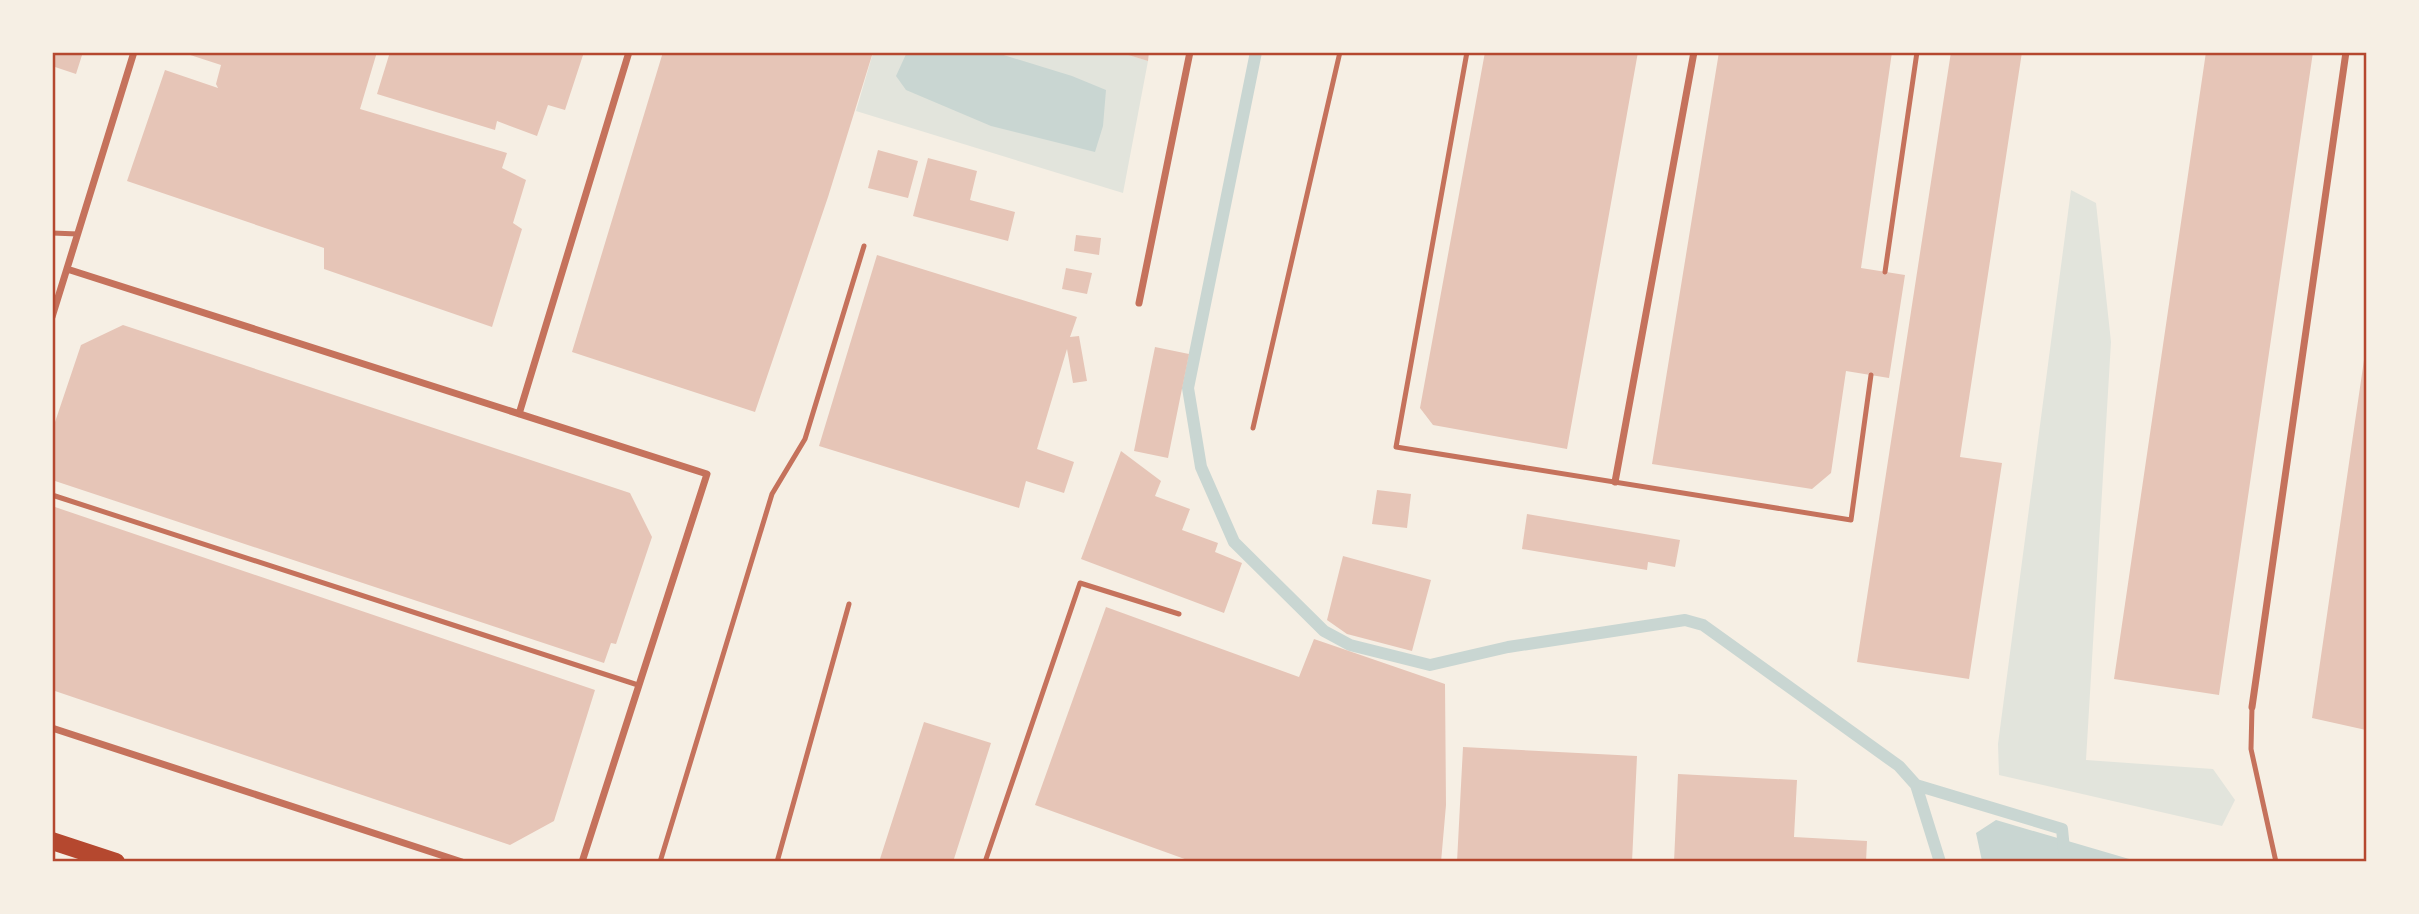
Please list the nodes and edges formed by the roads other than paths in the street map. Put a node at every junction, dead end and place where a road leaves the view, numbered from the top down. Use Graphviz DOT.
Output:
graph roads {
  1 [pos="134,52"];
  2 [pos="629,52"];
  3 [pos="1189,52"];
  4 [pos="1340,52"];
  5 [pos="1467,52"];
  6 [pos="1693,52"];
  7 [pos="1917,52"];
  8 [pos="2346,52"];
  9 [pos="52,233"];
  10 [pos="78,234"];
  11 [pos="864,246"];
  12 [pos="67,269"];
  13 [pos="1885,272"];
  14 [pos="1139,303"];
  15 [pos="52,317"];
  16 [pos="1871,375"];
  17 [pos="519,414"];
  18 [pos="1253,428"];
  19 [pos="1615,482"];
  20 [pos="52,495"];
  21 [pos="849,604"];
  22 [pos="1179,614"];
  23 [pos="638,685"];
  24 [pos="2252,707"];
  25 [pos="52,728"];
  26 [pos="52,841"];
  27 [pos="116,862"];
  28 [pos="462,862"];
  29 [pos="582,862"];
  30 [pos="660,862"];
  31 [pos="777,862"];
  32 [pos="985,862"];
  33 [pos="2276,862"];
  1 -- 10 [label="street"];
  2 -- 17 [label="street"];
  3 -- 14 [label="street"];
  4 -- 18 [label="lane"];
  5 -- 19 [label="lane"];
  6 -- 19 [label="street"];
  7 -- 13 [label="lane"];
  8 -- 24 [label="street"];
  9 -- 10 [label="lane"];
  10 -- 12 [label="street"];
  11 -- 30 [label="lane"];
  12 -- 15 [label="street"];
  12 -- 17 [label="street"];
  16 -- 19 [label="lane"];
  17 -- 23 [label="street"];
  20 -- 23 [label="lane"];
  21 -- 31 [label="lane"];
  22 -- 32 [label="lane"];
  23 -- 29 [label="street"];
  24 -- 33 [label="lane"];
  25 -- 28 [label="street"];
  26 -- 27 [label="main road"];
}
